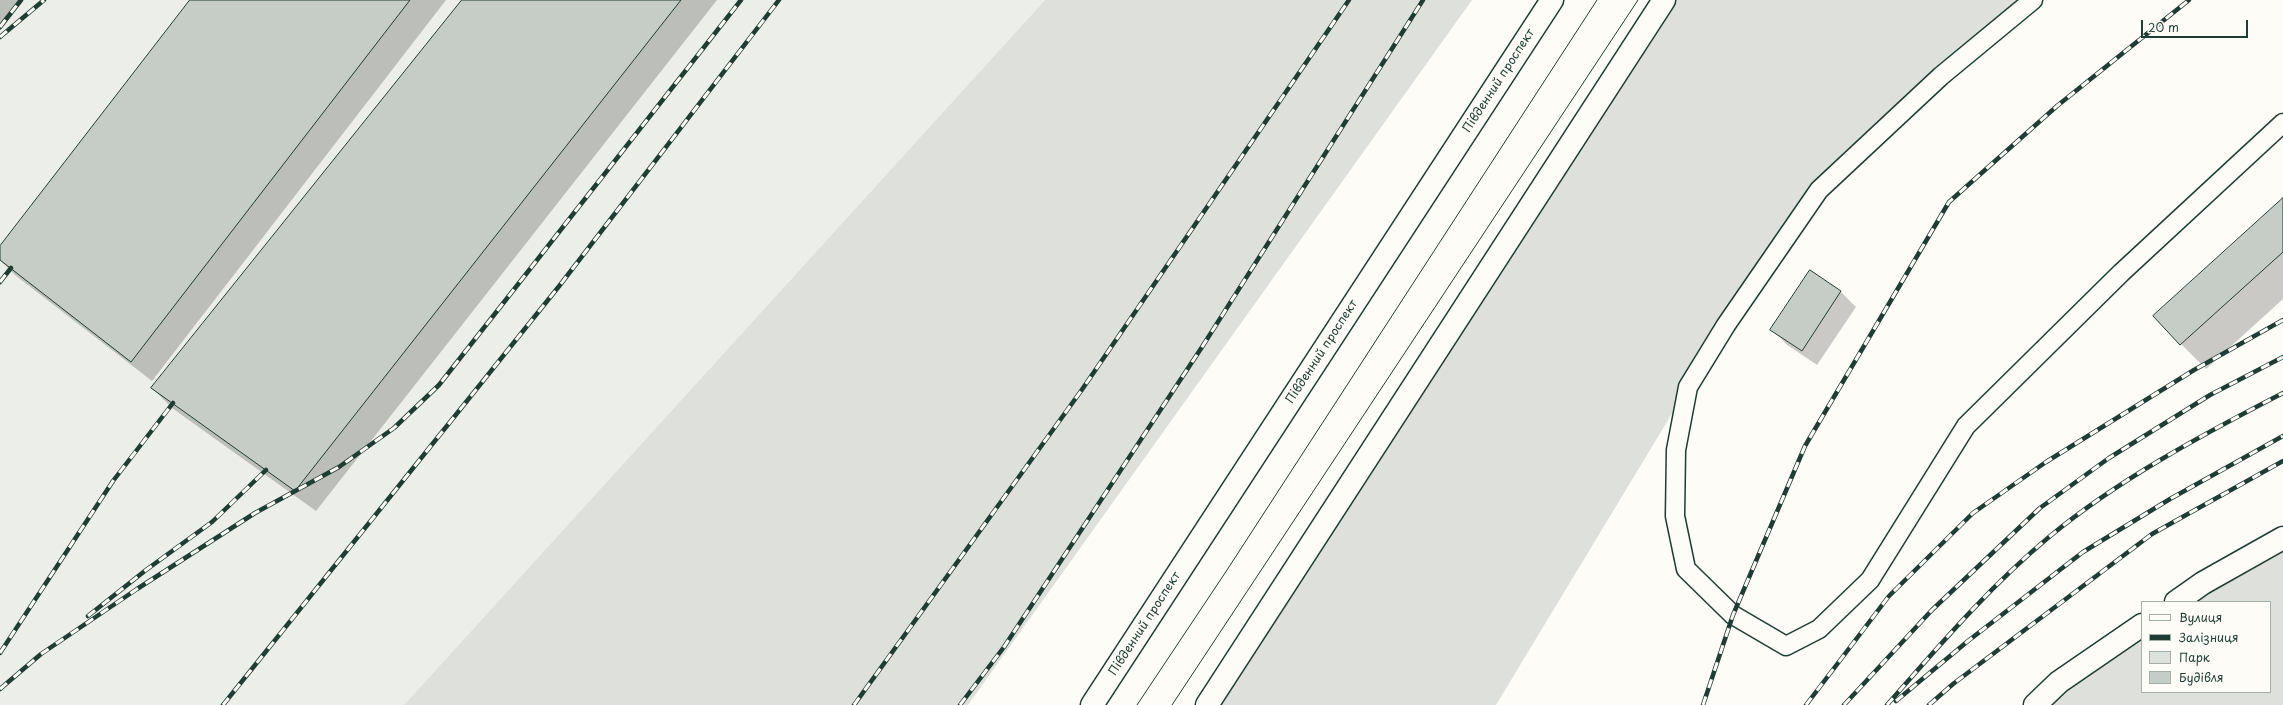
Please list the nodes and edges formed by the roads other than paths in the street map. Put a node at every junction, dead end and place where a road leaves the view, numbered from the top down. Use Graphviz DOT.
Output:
graph roads {
  1 [pos="1552,0"];
  2 [pos="1664,0"];
  3 [pos="2033,0"];
  4 [pos="2283,123"];
  5 [pos="2283,538"];
  6 [pos="2177,601"];
  7 [pos="2141,626"];
  8 [pos="1092,705"];
  9 [pos="1207,705"];
  10 [pos="2035,705"];
  1 -- 8 [label="main road, Південний проспект"];
  2 -- 9 [label="main road"];
  3 -- 4 [label="lane"];
  5 -- 6 [label="main road"];
  7 -- 10 [label="main road"];
}
